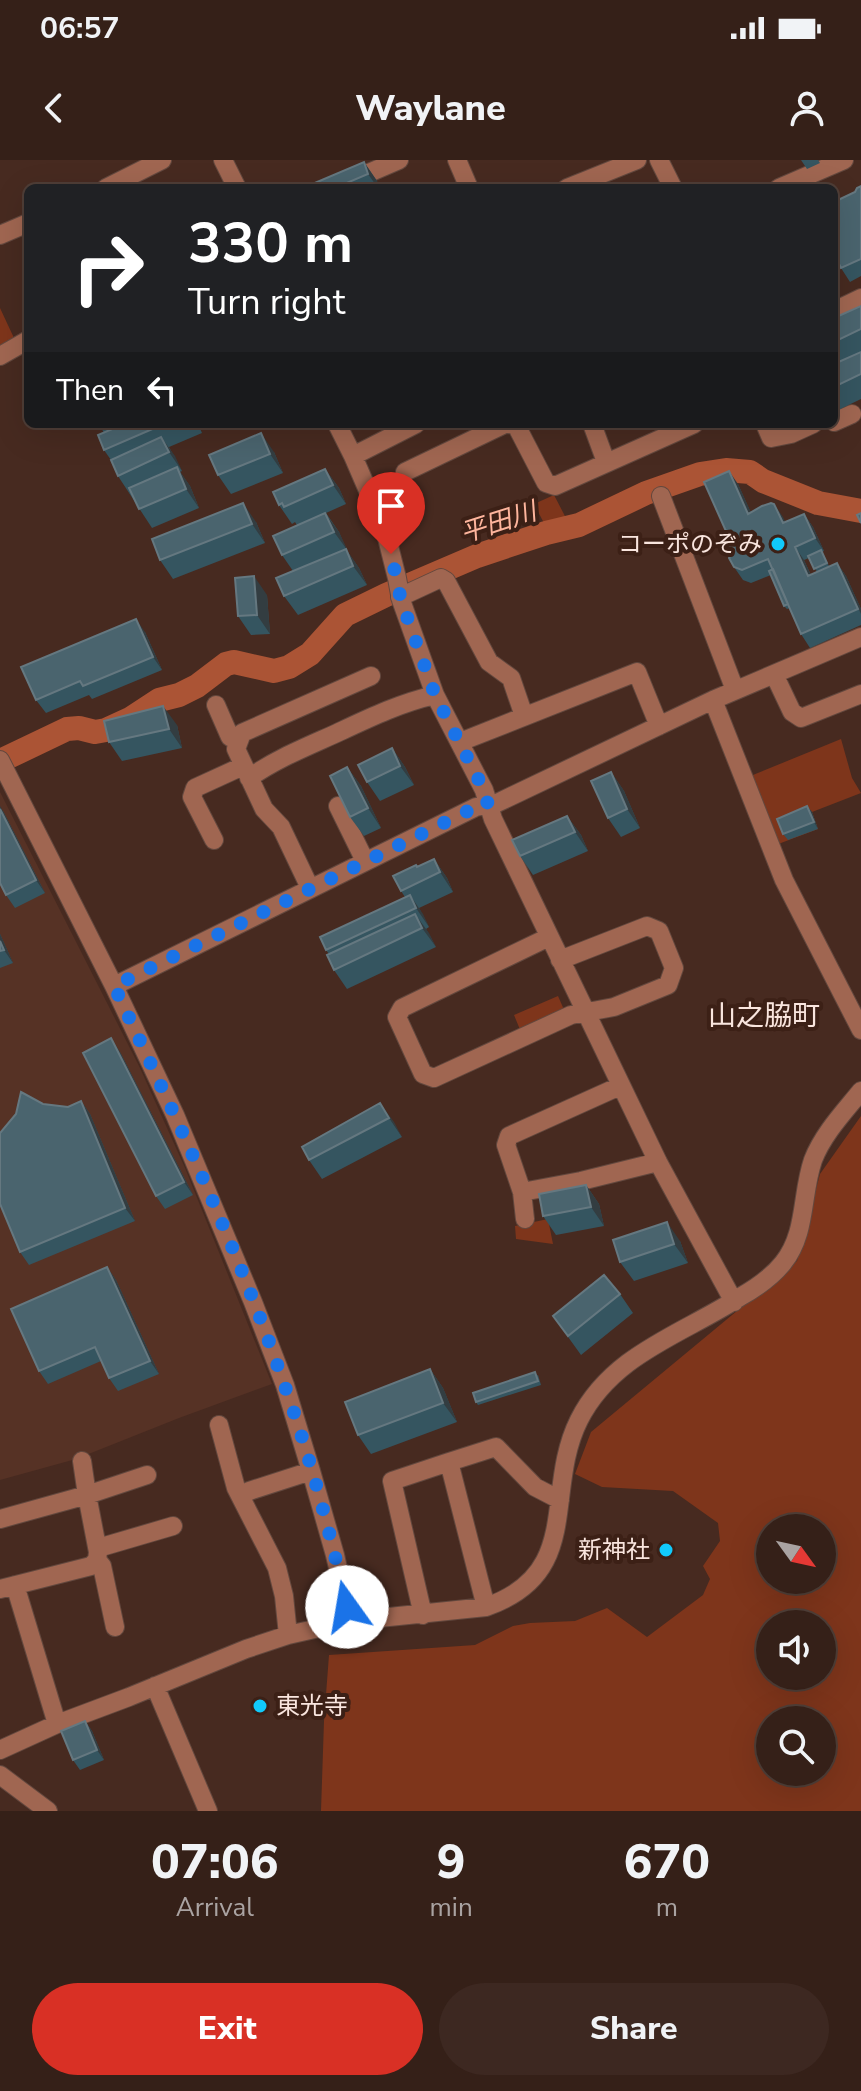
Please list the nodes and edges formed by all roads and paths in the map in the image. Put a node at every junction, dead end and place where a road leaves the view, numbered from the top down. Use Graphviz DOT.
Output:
graph roads {
  1 [pos="162,160"];
  2 [pos="223,160"];
  3 [pos="399,160"];
  4 [pos="457,160"];
  5 [pos="637,160"];
  6 [pos="659,160"];
  7 [pos="844,160"];
  8 [pos="114,184"];
  9 [pos="235,184"];
  10 [pos="343,184"];
  11 [pos="467,184"];
  12 [pos="577,184"];
  13 [pos="671,184"];
  14 [pos="788,184"];
  15 [pos="24,224"];
  16 [pos="3,228"];
  17 [pos="861,298"];
  18 [pos="838,309"];
  19 [pos="24,342"];
  20 [pos="0,356"];
  21 [pos="852,414"];
  22 [pos="838,420"];
  23 [pos="339,428"];
  24 [pos="408,428"];
  25 [pos="500,428"];
  26 [pos="518,428"];
  27 [pos="593,428"];
  28 [pos="685,428"];
  29 [pos="767,428"];
  30 [pos="805,428"];
  31 [pos="353,456"];
  32 [pos="606,462"];
  33 [pos="405,472"];
  34 [pos="661,496"];
  35 [pos="400,592"];
  36 [pos="861,637"];
  37 [pos="774,674"];
  38 [pos="371,676"];
  39 [pos="735,690"];
  40 [pos="861,694"];
  41 [pos="435,695"];
  42 [pos="713,700"];
  43 [pos="216,705"];
  44 [pos="524,716"];
  45 [pos="659,726"];
  46 [pos="239,741"];
  47 [pos="460,742"];
  48 [pos="1,762"];
  49 [pos="246,772"];
  50 [pos="488,805"];
  51 [pos="338,806"];
  52 [pos="214,840"];
  53 [pos="365,861"];
  54 [pos="310,888"];
  55 [pos="549,937"];
  56 [pos="560,960"];
  57 [pos="114,986"];
  58 [pos="585,1012"];
  59 [pos="861,1030"];
  60 [pos="620,1086"];
  61 [pos="861,1091"];
  62 [pos="658,1162"];
  63 [pos="522,1192"];
  64 [pos="525,1219"];
  65 [pos="734,1302"];
  66 [pos="219,1425"];
  67 [pos="82,1461"];
  68 [pos="449,1462"];
  69 [pos="311,1471"];
  70 [pos="147,1475"];
  71 [pos="87,1495"];
  72 [pos="242,1497"];
  73 [pos="560,1500"];
  74 [pos="0,1519"];
  75 [pos="173,1526"];
  76 [pos="97,1554"];
  77 [pos="8,1587"];
  78 [pos="486,1607"];
  79 [pos="423,1615"];
  80 [pos="350,1621"];
  81 [pos="115,1627"];
  82 [pos="288,1635"];
  83 [pos="155,1686"];
  84 [pos="57,1724"];
  85 [pos="0,1750"];
  86 [pos="0,1775"];
  87 [pos="48,1811"];
  88 [pos="208,1811"];
  1 -- 8 [label="street"];
  2 -- 9 [label="street"];
  3 -- 10 [label="street"];
  4 -- 11 [label="street"];
  5 -- 12 [label="street"];
  6 -- 13 [label="street"];
  7 -- 14 [label="street"];
  15 -- 16 [label="street"];
  17 -- 18 [label="street"];
  19 -- 20 [label="street"];
  21 -- 22 [label="street"];
  23 -- 31 [label="street"];
  24 -- 31 [label="street"];
  25 -- 33 [label="street"];
  26 -- 32 [label="street"];
  27 -- 32 [label="street"];
  28 -- 32 [label="street"];
  29 -- 30 [label="street"];
  31 -- 35 [label="street"];
  34 -- 39 [label="street"];
  35 -- 41 [label="street"];
  35 -- 44 [label="street"];
  36 -- 37 [label="street"];
  37 -- 39 [label="street"];
  37 -- 40 [label="street"];
  38 -- 46 [label="street"];
  39 -- 42 [label="street"];
  41 -- 47 [label="street"];
  41 -- 49 [label="street"];
  42 -- 45 [label="street"];
  42 -- 59 [label="street"];
  43 -- 46 [label="street"];
  44 -- 45 [label="street"];
  44 -- 47 [label="street"];
  45 -- 50 [label="street"];
  46 -- 49 [label="street"];
  47 -- 50 [label="street"];
  48 -- 57 [label="street"];
  49 -- 52 [label="street"];
  49 -- 54 [label="street"];
  50 -- 53 [label="street"];
  50 -- 55 [label="street"];
  51 -- 53 [label="street"];
  53 -- 54 [label="street"];
  54 -- 57 [label="street"];
  55 -- 56 [label="street"];
  55 -- 58 [label="street"];
  56 -- 58 [label="street"];
  56 -- 58 [label="street"];
  57 -- 69 [label="street"];
  58 -- 60 [label="street"];
  60 -- 62 [label="street"];
  60 -- 63 [label="street"];
  61 -- 65 [label="street"];
  62 -- 63 [label="street"];
  62 -- 65 [label="street"];
  63 -- 64 [label="street"];
  65 -- 73 [label="street"];
  66 -- 72 [label="street"];
  67 -- 71 [label="street"];
  68 -- 73 [label="street"];
  68 -- 78 [label="street"];
  68 -- 79 [label="street"];
  69 -- 72 [label="street"];
  69 -- 80 [label="street"];
  70 -- 71 [label="street"];
  71 -- 74 [label="street"];
  71 -- 76 [label="street"];
  72 -- 82 [label="street"];
  73 -- 78 [label="street"];
  75 -- 76 [label="street"];
  76 -- 77 [label="street"];
  76 -- 81 [label="street"];
  77 -- 84 [label="street"];
  78 -- 79 [label="street"];
  79 -- 80 [label="street"];
  80 -- 82 [label="street"];
  82 -- 83 [label="street"];
  83 -- 84 [label="street"];
  83 -- 88 [label="street"];
  84 -- 85 [label="street"];
  86 -- 87 [label="street"];
}
